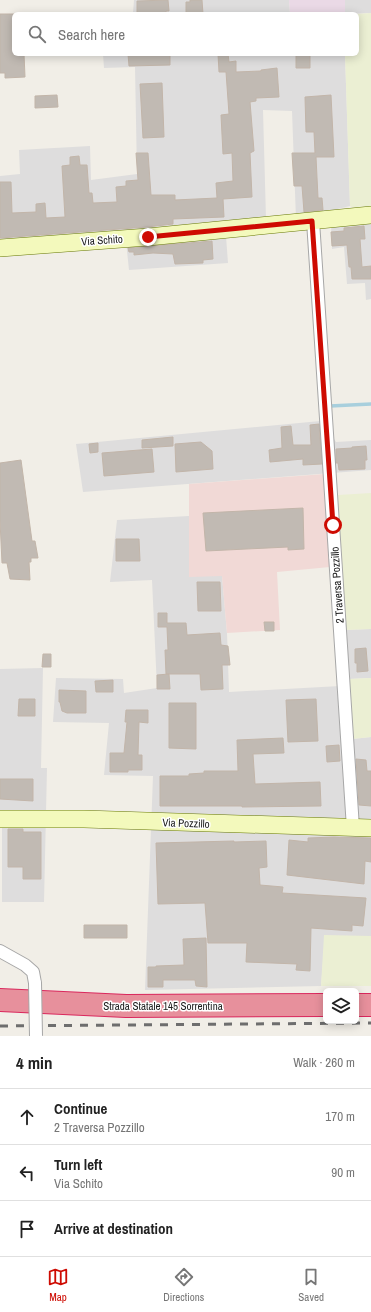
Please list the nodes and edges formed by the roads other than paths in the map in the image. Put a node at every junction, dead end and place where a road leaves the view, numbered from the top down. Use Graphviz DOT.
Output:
graph roads {
  1 [pos="371,215"];
  2 [pos="312,221"];
  3 [pos="0,248"];
  4 [pos="0,818"];
  5 [pos="353,828"];
  6 [pos="371,828"];
  7 [pos="0,951"];
  8 [pos="0,1000"];
  9 [pos="77,1004"];
  10 [pos="323,1005"];
  11 [pos="359,1005"];
  12 [pos="371,1005"];
  13 [pos="0,1011"];
  14 [pos="36,1036"];
  1 -- 2 [label="street, Via Schito"];
  2 -- 3 [label="street, Via Schito"];
  2 -- 5 [label="street, 2 Traversa Pozzillo"];
  4 -- 5 [label="street, Via Pozzillo"];
  5 -- 6 [label="street, Via Pozzillo"];
  7 -- 14 [label="street, bridge"];
  8 -- 9 [label="highway, Strada Statale 145 Sorrentina"];
  9 -- 10 [label="highway, Strada Statale 145 Sorrentina"];
  9 -- 13 [label="highway"];
  11 -- 12 [label="highway"];
}
